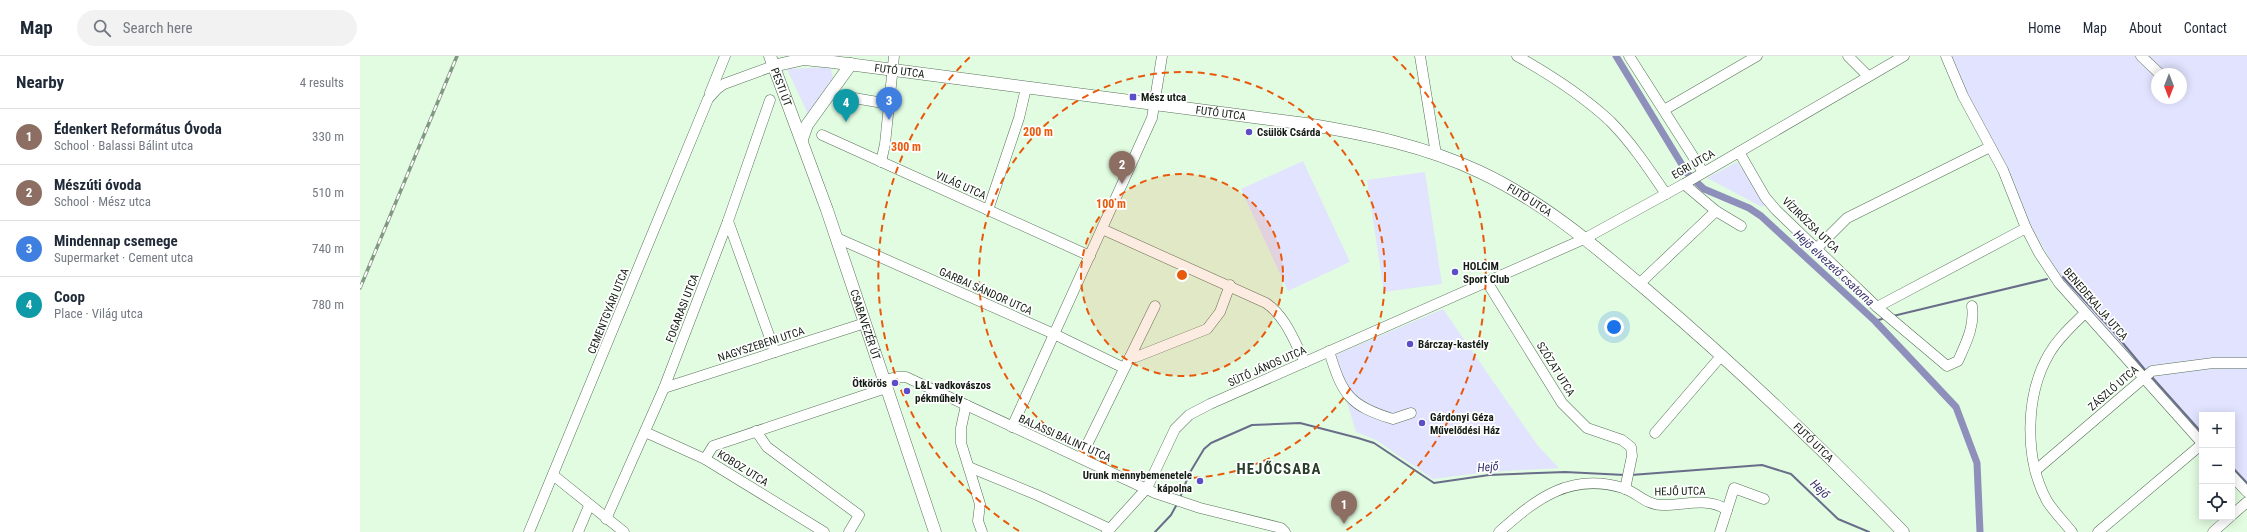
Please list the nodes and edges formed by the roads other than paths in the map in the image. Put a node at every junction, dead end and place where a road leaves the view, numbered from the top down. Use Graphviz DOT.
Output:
graph roads {
  1 [pos="725,56"];
  2 [pos="818,56"];
  3 [pos="894,56"];
  4 [pos="1162,56"];
  5 [pos="1420,56"];
  6 [pos="1517,56"];
  7 [pos="1629,56"];
  8 [pos="1756,56"];
  9 [pos="1848,56"];
  10 [pos="1904,56"];
  11 [pos="1946,56"];
  12 [pos="2148,58"];
  13 [pos="772,61"];
  14 [pos="830,62"];
  15 [pos="851,64"];
  16 [pos="2156,68"];
  17 [pos="893,70"];
  18 [pos="1868,76"];
  19 [pos="1026,88"];
  20 [pos="854,98"];
  21 [pos="708,99"];
  22 [pos="770,100"];
  23 [pos="889,104"];
  24 [pos="1155,105"];
  25 [pos="1664,110"];
  26 [pos="794,119"];
  27 [pos="822,135"];
  28 [pos="802,139"];
  29 [pos="1990,147"];
  30 [pos="1738,152"];
  31 [pos="1436,154"];
  32 [pos="881,162"];
  33 [pos="1701,173"];
  34 [pos="1684,184"];
  35 [pos="1666,194"];
  36 [pos="988,210"];
  37 [pos="1716,211"];
  38 [pos="728,221"];
  39 [pos="1741,226"];
  40 [pos="2026,228"];
  41 [pos="1102,229"];
  42 [pos="837,238"];
  43 [pos="1584,239"];
  44 [pos="1817,248"];
  45 [pos="1090,256"];
  46 [pos="1487,282"];
  47 [pos="1639,284"];
  48 [pos="1230,286"];
  49 [pos="1155,306"];
  50 [pos="1972,306"];
  51 [pos="1877,308"];
  52 [pos="2085,312"];
  53 [pos="865,323"];
  54 [pos="1054,334"];
  55 [pos="1329,351"];
  56 [pos="775,352"];
  57 [pos="1722,355"];
  58 [pos="1130,357"];
  59 [pos="1305,362"];
  60 [pos="2247,363"];
  61 [pos="1124,368"];
  62 [pos="2145,378"];
  63 [pos="885,384"];
  64 [pos="664,388"];
  65 [pos="966,405"];
  66 [pos="1411,413"];
  67 [pos="1012,427"];
  68 [pos="756,431"];
  69 [pos="645,432"];
  70 [pos="1655,433"];
  71 [pos="2199,440"];
  72 [pos="2199,446"];
  73 [pos="1081,458"];
  74 [pos="705,459"];
  75 [pos="969,467"];
  76 [pos="2036,470"];
  77 [pos="553,475"];
  78 [pos="2235,479"];
  79 [pos="1627,481"];
  80 [pos="1147,488"];
  81 [pos="2247,492"];
  82 [pos="1764,499"];
  83 [pos="2247,502"];
  84 [pos="589,506"];
  85 [pos="1727,510"];
  86 [pos="2235,512"];
  87 [pos="606,520"];
  88 [pos="2226,520"];
  89 [pos="1109,530"];
  90 [pos="982,531"];
  91 [pos="529,532"];
  92 [pos="578,532"];
  93 [pos="624,532"];
  94 [pos="824,532"];
  95 [pos="849,532"];
  96 [pos="935,532"];
  97 [pos="1285,532"];
  98 [pos="1498,532"];
  99 [pos="1720,532"];
  100 [pos="1903,532"];
  101 [pos="2072,532"];
  102 [pos="2098,532"];
  103 [pos="2213,532"];
  1 -- 21 [label="street, CEMENTGYÁRI UTCA"];
  2 -- 14 [label="main road"];
  3 -- 17 [label="street"];
  4 -- 24 [label="street"];
  5 -- 31 [label="street"];
  6 -- 35 [label="street"];
  7 -- 25 [label="street"];
  8 -- 25 [label="street"];
  9 -- 18 [label="street"];
  10 -- 18 [label="street, EGRI UTCA"];
  11 -- 29 [label="street, BENEDEKALJA UTCA"];
  12 -- 16 [label="street"];
  13 -- 14 [label="main road, FUTÓ UTCA"];
  13 -- 21 [label="street, CEMENTGYÁRI UTCA"];
  13 -- 26 [label="main road, PESTI ÚT"];
  14 -- 15 [label="main road, FUTÓ UTCA"];
  15 -- 17 [label="main road, FUTÓ UTCA"];
  15 -- 28 [label="main road"];
  17 -- 19 [label="main road, FUTÓ UTCA"];
  17 -- 23 [label="street"];
  18 -- 30 [label="street, EGRI UTCA"];
  19 -- 24 [label="main road, FUTÓ UTCA"];
  19 -- 36 [label="street"];
  20 -- 23 [label="street"];
  21 -- 77 [label="street, CEMENTGYÁRI UTCA"];
  22 -- 38 [label="street, FOGARASI UTCA"];
  23 -- 32 [label="street"];
  24 -- 31 [label="main road, FUTÓ UTCA"];
  24 -- 41 [label="street"];
  25 -- 33 [label="street"];
  26 -- 28 [label="main road, CSABAVEZÉR ÚT"];
  27 -- 32 [label="street, VILÁG UTCA"];
  28 -- 42 [label="main road, CSABAVEZÉR ÚT"];
  29 -- 40 [label="street, BENEDEKALJA UTCA"];
  29 -- 44 [label="street"];
  30 -- 33 [label="street, EGRI UTCA"];
  30 -- 44 [label="street, VÍZIRÓZSA UTCA"];
  31 -- 43 [label="main road, FUTÓ UTCA"];
  32 -- 36 [label="street, VILÁG UTCA"];
  33 -- 34 [label="street, EGRI UTCA"];
  34 -- 35 [label="street, EGRI UTCA"];
  34 -- 37 [label="street"];
  35 -- 43 [label="street, EGRI UTCA"];
  36 -- 45 [label="street, VILÁG UTCA"];
  37 -- 39 [label="street"];
  37 -- 47 [label="street"];
  38 -- 56 [label="street"];
  38 -- 64 [label="street, FOGARASI UTCA"];
  40 -- 51 [label="street"];
  40 -- 52 [label="street, BENEDEKALJA UTCA"];
  41 -- 45 [label="street"];
  41 -- 48 [label="street"];
  42 -- 53 [label="main road, CSABAVEZÉR ÚT"];
  42 -- 54 [label="street, GARBAI SÁNDOR UTCA"];
  43 -- 46 [label="street, EGRI UTCA"];
  43 -- 47 [label="main road, FUTÓ UTCA"];
  44 -- 51 [label="street, VÍZIRÓZSA UTCA"];
  45 -- 54 [label="street"];
  46 -- 55 [label="street, SÜTŐ JÁNOS UTCA"];
  46 -- 79 [label="street, SZÓZAT UTCA"];
  47 -- 57 [label="main road, FUTÓ UTCA"];
  48 -- 58 [label="street"];
  48 -- 59 [label="street"];
  49 -- 58 [label="street"];
  50 -- 51 [label="street, VÍZIRÓZSA UTCA"];
  52 -- 62 [label="street, BENEDEKALJA UTCA"];
  52 -- 76 [label="street"];
  53 -- 56 [label="street, NAGYSZEBENI UTCA"];
  53 -- 63 [label="main road, CSABAVEZÉR ÚT"];
  54 -- 61 [label="street, GARBAI SÁNDOR UTCA"];
  54 -- 67 [label="street"];
  55 -- 59 [label="street, SÜTŐ JÁNOS UTCA"];
  55 -- 66 [label="street"];
  56 -- 64 [label="street, NAGYSZEBENI UTCA"];
  57 -- 70 [label="street"];
  57 -- 100 [label="main road, FUTÓ UTCA"];
  58 -- 61 [label="street"];
  59 -- 80 [label="street, SÜTŐ JÁNOS UTCA"];
  60 -- 62 [label="street, ZÁSZLÓ UTCA"];
  61 -- 73 [label="street"];
  62 -- 71 [label="street, BENEDEKALJA UTCA"];
  62 -- 76 [label="street, ZÁSZLÓ UTCA"];
  63 -- 65 [label="street, BALASSI BÁLINT UTCA"];
  63 -- 68 [label="street, BALASSI BÁLINT UTCA"];
  63 -- 96 [label="main road, CSABAVEZÉR ÚT"];
  64 -- 69 [label="street, FOGARASI UTCA"];
  65 -- 67 [label="street, BALASSI BÁLINT UTCA"];
  65 -- 75 [label="street"];
  67 -- 73 [label="street, BALASSI BÁLINT UTCA"];
  68 -- 74 [label="street, BALASSI BÁLINT UTCA"];
  68 -- 95 [label="street"];
  69 -- 74 [label="street, KOBOZ UTCA"];
  69 -- 87 [label="street, FOGARASI UTCA"];
  72 -- 102 [label="street"];
  73 -- 80 [label="street, BALASSI BÁLINT UTCA"];
  74 -- 94 [label="street, KOBOZ UTCA"];
  75 -- 89 [label="street"];
  75 -- 90 [label="street"];
  76 -- 101 [label="street"];
  77 -- 84 [label="street"];
  77 -- 91 [label="street, CEMENTGYÁRI UTCA"];
  78 -- 81 [label="street"];
  79 -- 85 [label="street, HEJŐ UTCA"];
  79 -- 98 [label="street, HEJŐ UTCA"];
  80 -- 89 [label="street, SÜTŐ JÁNOS UTCA"];
  80 -- 97 [label="street, BALASSI BÁLINT UTCA"];
  82 -- 85 [label="street"];
  83 -- 86 [label="street"];
  84 -- 87 [label="street"];
  84 -- 92 [label="street"];
  85 -- 99 [label="street"];
  87 -- 93 [label="street"];
  88 -- 103 [label="street"];
}
